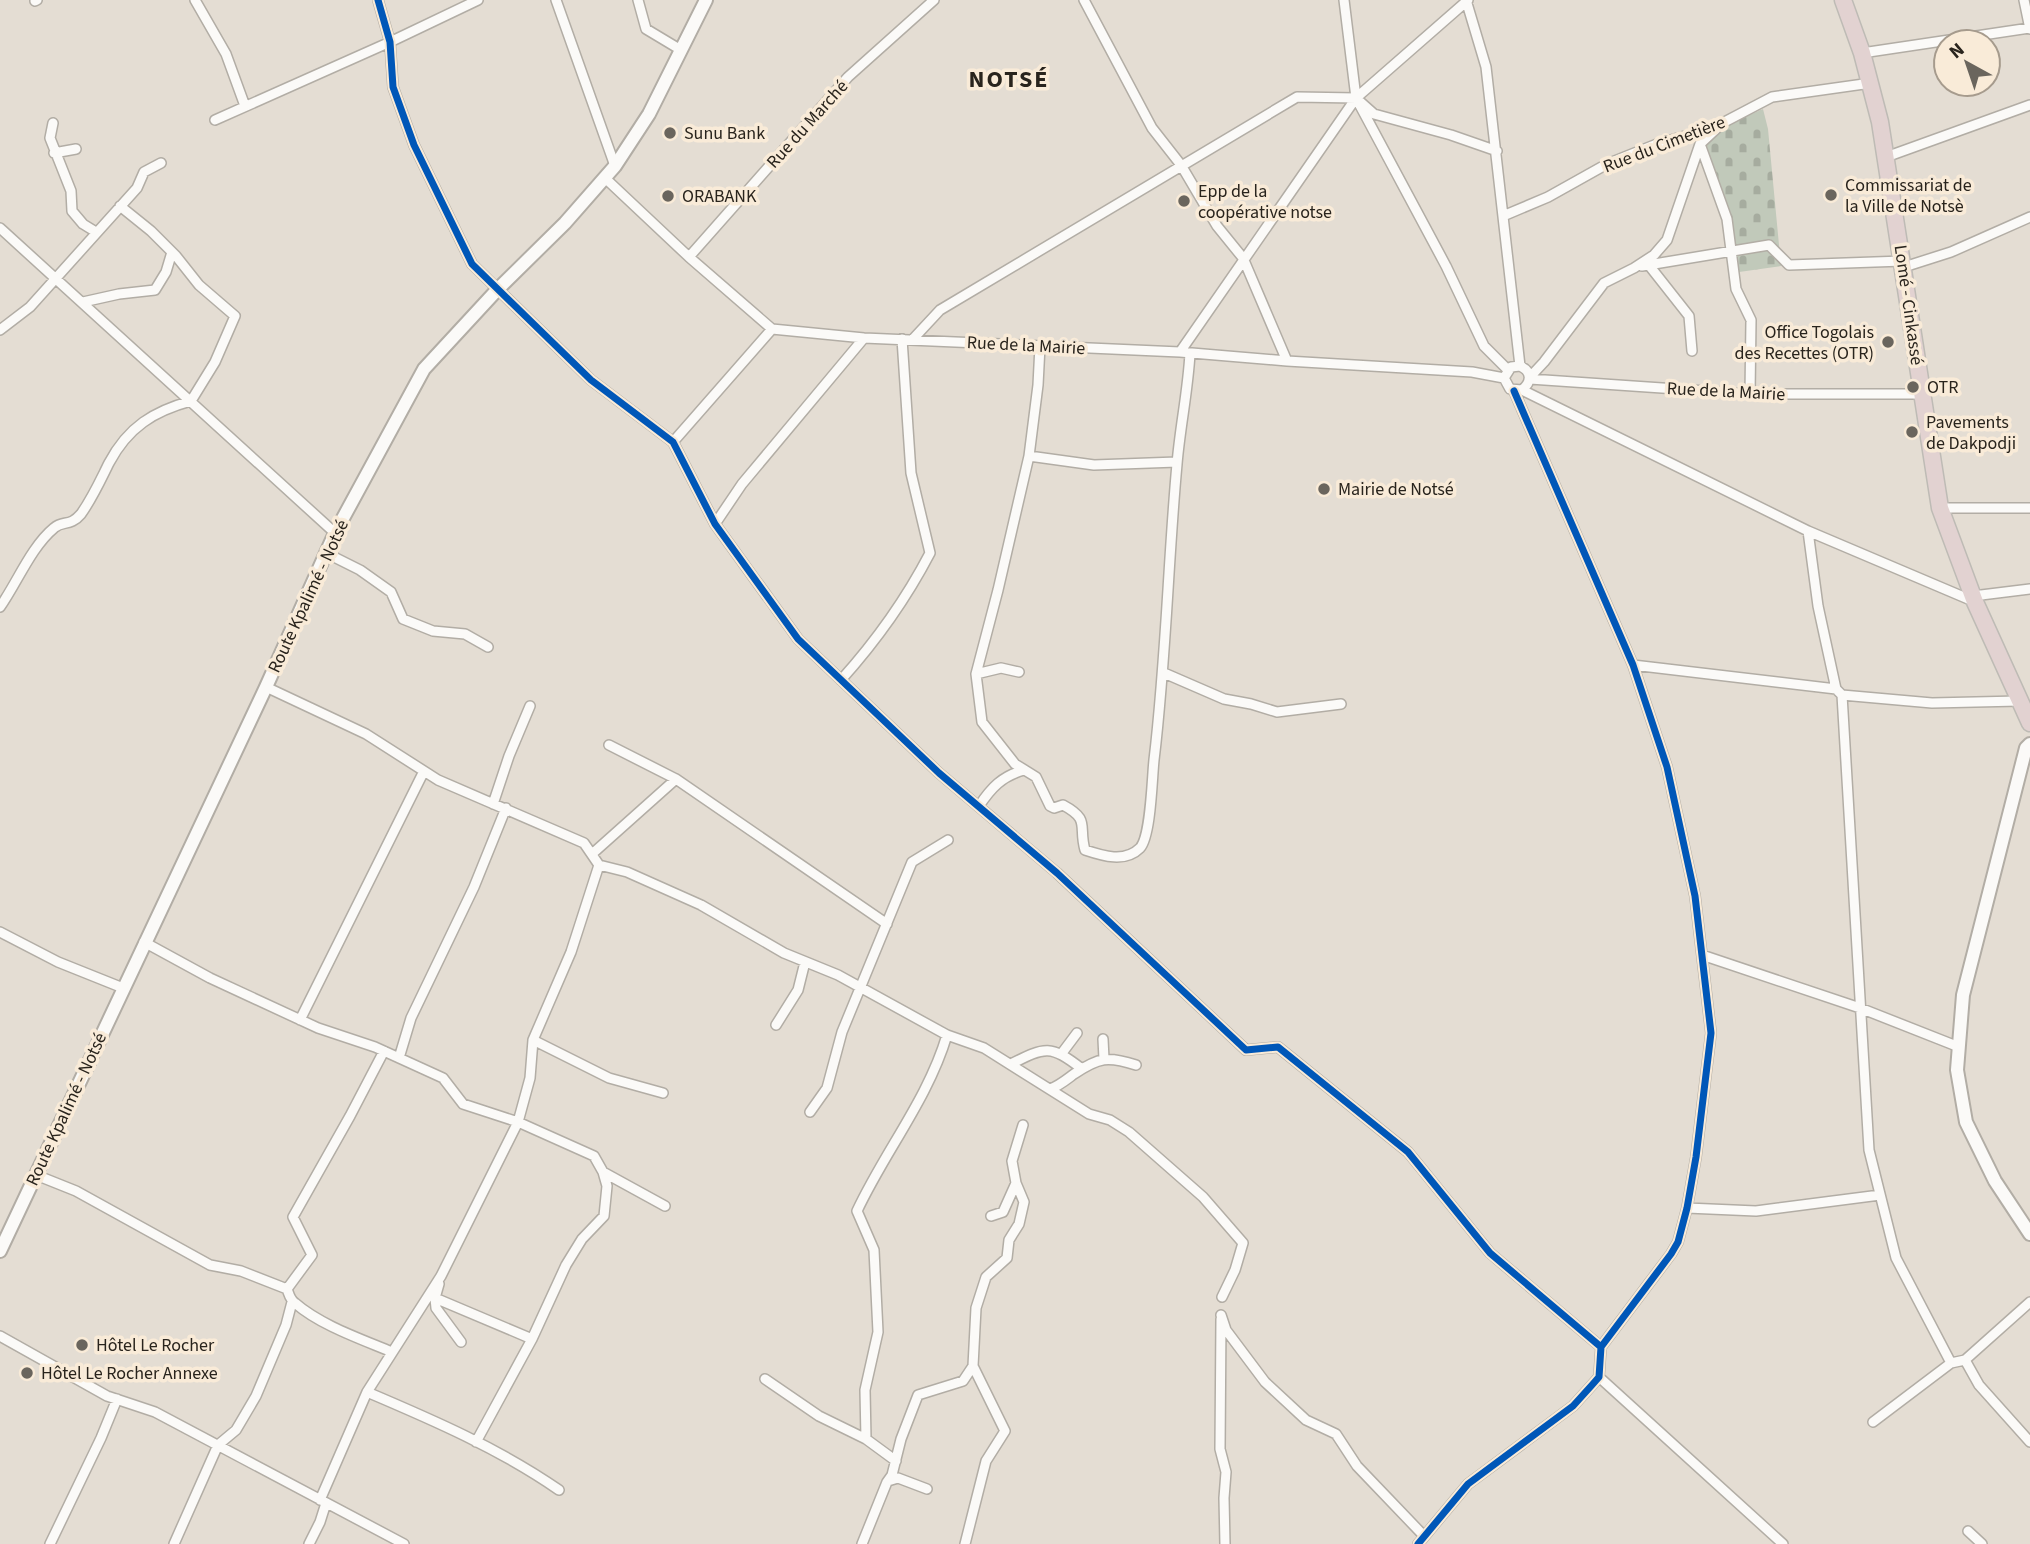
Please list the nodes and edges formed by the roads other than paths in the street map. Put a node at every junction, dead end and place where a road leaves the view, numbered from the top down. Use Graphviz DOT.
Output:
graph roads {
  1 [pos="195,0"];
  2 [pos="378,0"];
  3 [pos="478,0"];
  4 [pos="556,0"];
  5 [pos="638,0"];
  6 [pos="706,0"];
  7 [pos="934,0"];
  8 [pos="1084,0"];
  9 [pos="1344,0"];
  10 [pos="1466,0"];
  11 [pos="1843,0"];
  12 [pos="2024,0"];
  13 [pos="2030,29"];
  14 [pos="390,42"];
  15 [pos="681,50"];
  16 [pos="1862,52"];
  17 [pos="1871,83"];
  18 [pos="1356,98"];
  19 [pos="245,106"];
  20 [pos="2030,106"];
  21 [pos="215,120"];
  22 [pos="52,123"];
  23 [pos="1723,123"];
  24 [pos="1700,144"];
  25 [pos="76,149"];
  26 [pos="1497,151"];
  27 [pos="54,153"];
  28 [pos="1886,157"];
  29 [pos="161,163"];
  30 [pos="615,166"];
  31 [pos="1181,166"];
  32 [pos="605,178"];
  33 [pos="120,206"];
  34 [pos="1503,216"];
  35 [pos="2030,216"];
  36 [pos="0,228"];
  37 [pos="96,232"];
  38 [pos="1731,251"];
  39 [pos="172,252"];
  40 [pos="688,257"];
  41 [pos="1243,258"];
  42 [pos="1648,264"];
  43 [pos="1904,264"];
  44 [pos="1634,268"];
  45 [pos="56,277"];
  46 [pos="497,290"];
  47 [pos="83,302"];
  48 [pos="772,329"];
  49 [pos="0,330"];
  50 [pos="863,338"];
  51 [pos="908,339"];
  52 [pos="1041,346"];
  53 [pos="1692,351"];
  54 [pos="1180,352"];
  55 [pos="1190,353"];
  56 [pos="1287,361"];
  57 [pos="1520,366"];
  58 [pos="1506,374"];
  59 [pos="1530,378"];
  60 [pos="1518,390"];
  61 [pos="1750,394"];
  62 [pos="1922,394"];
  63 [pos="191,401"];
  64 [pos="673,442"];
  65 [pos="1029,456"];
  66 [pos="1177,462"];
  67 [pos="1940,508"];
  68 [pos="2030,508"];
  69 [pos="715,524"];
  70 [pos="1808,531"];
  71 [pos="335,533"];
  72 [pos="326,553"];
  73 [pos="2030,589"];
  74 [pos="1974,599"];
  75 [pos="0,607"];
  76 [pos="488,647"];
  77 [pos="1633,665"];
  78 [pos="1019,672"];
  79 [pos="1164,673"];
  80 [pos="976,674"];
  81 [pos="841,680"];
  82 [pos="266,687"];
  83 [pos="1839,692"];
  84 [pos="2018,701"];
  85 [pos="1340,704"];
  86 [pos="530,706"];
  87 [pos="2030,723"];
  88 [pos="2030,744"];
  89 [pos="609,745"];
  90 [pos="1024,770"];
  91 [pos="424,771"];
  92 [pos="676,779"];
  93 [pos="493,804"];
  94 [pos="979,806"];
  95 [pos="506,808"];
  96 [pos="948,840"];
  97 [pos="592,854"];
  98 [pos="599,864"];
  99 [pos="887,924"];
  100 [pos="0,932"];
  101 [pos="144,942"];
  102 [pos="1702,956"];
  103 [pos="805,962"];
  104 [pos="861,987"];
  105 [pos="123,988"];
  106 [pos="1860,1008"];
  107 [pos="300,1020"];
  108 [pos="776,1025"];
  109 [pos="1077,1033"];
  110 [pos="947,1035"];
  111 [pos="1103,1039"];
  112 [pos="533,1040"];
  113 [pos="1959,1047"];
  114 [pos="384,1051"];
  115 [pos="1062,1053"];
  116 [pos="399,1058"];
  117 [pos="1104,1059"];
  118 [pos="1011,1064"];
  119 [pos="1136,1065"];
  120 [pos="1082,1069"];
  121 [pos="1050,1089"];
  122 [pos="663,1093"];
  123 [pos="810,1112"];
  124 [pos="518,1122"];
  125 [pos="1023,1125"];
  126 [pos="603,1171"];
  127 [pos="36,1175"];
  128 [pos="1016,1183"];
  129 [pos="1880,1195"];
  130 [pos="665,1206"];
  131 [pos="1687,1208"];
  132 [pos="990,1216"];
  133 [pos="2030,1234"];
  134 [pos="0,1251"];
  135 [pos="440,1276"];
  136 [pos="287,1289"];
  137 [pos="1222,1297"];
  138 [pos="435,1298"];
  139 [pos="292,1302"];
  140 [pos="2030,1302"];
  141 [pos="0,1336"];
  142 [pos="532,1339"];
  143 [pos="461,1342"];
  144 [pos="1601,1347"];
  145 [pos="391,1352"];
  146 [pos="1965,1360"];
  147 [pos="1951,1363"];
  148 [pos="973,1366"];
  149 [pos="1599,1377"];
  150 [pos="765,1379"];
  151 [pos="367,1392"];
  152 [pos="117,1399"];
  153 [pos="1872,1422"];
  154 [pos="866,1439"];
  155 [pos="2029,1440"];
  156 [pos="476,1442"];
  157 [pos="218,1445"];
  158 [pos="896,1461"];
  159 [pos="887,1482"];
  160 [pos="927,1489"];
  161 [pos="559,1490"];
  162 [pos="323,1501"];
  163 [pos="1968,1531"];
  164 [pos="1421,1540"];
  165 [pos="50,1544"];
  166 [pos="174,1544"];
  167 [pos="309,1544"];
  168 [pos="404,1544"];
  169 [pos="862,1544"];
  170 [pos="965,1544"];
  171 [pos="1225,1544"];
  172 [pos="1783,1544"];
  173 [pos="1982,1544"];
  1 -- 19 [label="street"];
  2 -- 14 [label="street"];
  3 -- 14 [label="street"];
  4 -- 30 [label="street"];
  5 -- 15 [label="street"];
  6 -- 15 [label="main road, Route Kpalimé - Notsé"];
  7 -- 40 [label="street, Rue du Marché"];
  8 -- 31 [label="street"];
  9 -- 18 [label="street"];
  10 -- 18 [label="street"];
  10 -- 26 [label="street"];
  11 -- 16 [label="highway, Lomé - Cinkassé"];
  12 -- 13 [label="street"];
  13 -- 16 [label="street"];
  14 -- 19 [label="street"];
  14 -- 46 [label="street"];
  15 -- 30 [label="main road, Route Kpalimé - Notsé"];
  16 -- 17 [label="highway, Lomé - Cinkassé"];
  17 -- 23 [label="street, Rue du Cimetière"];
  17 -- 28 [label="highway, Lomé - Cinkassé"];
  18 -- 26 [label="street"];
  18 -- 31 [label="street"];
  18 -- 41 [label="street"];
  18 -- 58 [label="street"];
  19 -- 21 [label="street"];
  20 -- 28 [label="street"];
  22 -- 27 [label="street"];
  23 -- 24 [label="street"];
  23 -- 34 [label="street, Rue du Cimetière"];
  24 -- 38 [label="street"];
  24 -- 44 [label="street"];
  25 -- 27 [label="street"];
  26 -- 34 [label="street"];
  27 -- 37 [label="street"];
  28 -- 43 [label="highway, Lomé - Cinkassé"];
  29 -- 33 [label="street"];
  30 -- 32 [label="main road, Route Kpalimé - Notsé"];
  31 -- 41 [label="street"];
  31 -- 51 [label="street"];
  32 -- 40 [label="street"];
  32 -- 46 [label="main road, Route Kpalimé - Notsé"];
  33 -- 37 [label="street"];
  33 -- 39 [label="street"];
  34 -- 57 [label="street"];
  35 -- 43 [label="street"];
  36 -- 45 [label="street"];
  37 -- 45 [label="street"];
  38 -- 42 [label="street"];
  38 -- 43 [label="street"];
  38 -- 61 [label="street"];
  39 -- 47 [label="street"];
  39 -- 63 [label="street"];
  40 -- 48 [label="street"];
  41 -- 54 [label="street"];
  41 -- 56 [label="street"];
  42 -- 44 [label="street"];
  42 -- 53 [label="street"];
  43 -- 62 [label="highway, Lomé - Cinkassé"];
  44 -- 59 [label="street"];
  45 -- 47 [label="street"];
  45 -- 49 [label="street"];
  46 -- 64 [label="street"];
  46 -- 71 [label="main road, Route Kpalimé - Notsé"];
  47 -- 63 [label="street"];
  48 -- 50 [label="street, Rue de la Mairie"];
  48 -- 64 [label="street"];
  50 -- 51 [label="street, Rue de la Mairie"];
  50 -- 69 [label="street"];
  51 -- 52 [label="street, Rue de la Mairie"];
  51 -- 81 [label="street"];
  52 -- 54 [label="street, Rue de la Mairie"];
  52 -- 65 [label="street"];
  54 -- 55 [label="street, Rue de la Mairie"];
  55 -- 56 [label="street, Rue de la Mairie"];
  55 -- 66 [label="street"];
  56 -- 58 [label="street, Rue de la Mairie"];
  57 -- 58 [label="street"];
  57 -- 59 [label="street"];
  58 -- 60 [label="street"];
  59 -- 60 [label="street"];
  59 -- 61 [label="street, Rue de la Mairie"];
  60 -- 70 [label="street"];
  60 -- 77 [label="street"];
  61 -- 62 [label="street, Rue de la Mairie"];
  62 -- 67 [label="highway, Lomé - Cinkassé"];
  63 -- 71 [label="street"];
  63 -- 75 [label="street"];
  64 -- 69 [label="street"];
  65 -- 66 [label="street"];
  65 -- 80 [label="street"];
  66 -- 79 [label="street"];
  67 -- 68 [label="street"];
  67 -- 74 [label="highway, Lomé - Cinkassé"];
  69 -- 81 [label="street"];
  70 -- 74 [label="street"];
  70 -- 83 [label="street"];
  71 -- 72 [label="main road, Route Kpalimé - Notsé"];
  72 -- 76 [label="street"];
  72 -- 82 [label="main road, Route Kpalimé - Notsé"];
  73 -- 74 [label="street"];
  74 -- 84 [label="highway, Lomé - Cinkassé"];
  77 -- 83 [label="street"];
  77 -- 102 [label="street"];
  78 -- 80 [label="street"];
  79 -- 85 [label="street"];
  79 -- 90 [label="street"];
  80 -- 90 [label="street"];
  81 -- 94 [label="street"];
  82 -- 91 [label="street"];
  82 -- 101 [label="main road, Route Kpalimé - Notsé"];
  83 -- 84 [label="street"];
  83 -- 106 [label="street"];
  84 -- 87 [label="highway, Lomé - Cinkassé"];
  86 -- 93 [label="street"];
  88 -- 113 [label="main road"];
  89 -- 92 [label="street"];
  90 -- 94 [label="street"];
  91 -- 93 [label="street"];
  91 -- 107 [label="street"];
  92 -- 97 [label="street"];
  92 -- 99 [label="street"];
  93 -- 95 [label="street"];
  94 -- 144 [label="street"];
  95 -- 97 [label="street"];
  95 -- 116 [label="street"];
  96 -- 99 [label="street"];
  97 -- 98 [label="street"];
  98 -- 103 [label="street"];
  98 -- 112 [label="street"];
  99 -- 104 [label="street"];
  100 -- 105 [label="street"];
  101 -- 105 [label="main road, Route Kpalimé - Notsé"];
  101 -- 107 [label="street"];
  102 -- 106 [label="street"];
  102 -- 131 [label="street"];
  103 -- 104 [label="street"];
  103 -- 108 [label="street"];
  104 -- 110 [label="street"];
  104 -- 123 [label="street"];
  105 -- 127 [label="main road, Route Kpalimé - Notsé"];
  106 -- 113 [label="street"];
  106 -- 129 [label="street"];
  107 -- 114 [label="street"];
  109 -- 115 [label="street"];
  110 -- 118 [label="street"];
  110 -- 154 [label="street"];
  111 -- 117 [label="street"];
  112 -- 122 [label="street"];
  112 -- 124 [label="street"];
  113 -- 133 [label="main road"];
  114 -- 116 [label="street"];
  114 -- 136 [label="street"];
  115 -- 118 [label="street"];
  115 -- 120 [label="street"];
  116 -- 124 [label="street"];
  117 -- 119 [label="street"];
  117 -- 120 [label="street"];
  118 -- 121 [label="street"];
  120 -- 121 [label="street"];
  121 -- 137 [label="street"];
  124 -- 126 [label="street"];
  124 -- 135 [label="street"];
  125 -- 128 [label="street"];
  126 -- 130 [label="street"];
  126 -- 142 [label="street"];
  127 -- 134 [label="main road, Route Kpalimé - Notsé"];
  127 -- 136 [label="street"];
  128 -- 132 [label="street"];
  128 -- 148 [label="street"];
  129 -- 131 [label="street"];
  129 -- 147 [label="street"];
  131 -- 144 [label="street"];
  135 -- 138 [label="street"];
  135 -- 145 [label="street"];
  136 -- 139 [label="street"];
  138 -- 142 [label="street"];
  138 -- 143 [label="street"];
  139 -- 145 [label="street"];
  139 -- 157 [label="street"];
  140 -- 146 [label="street"];
  141 -- 152 [label="street"];
  142 -- 156 [label="street"];
  144 -- 149 [label="street"];
  145 -- 151 [label="street"];
  146 -- 147 [label="street"];
  146 -- 155 [label="street"];
  147 -- 153 [label="street"];
  148 -- 158 [label="street"];
  148 -- 170 [label="street"];
  149 -- 164 [label="street"];
  149 -- 172 [label="street"];
  150 -- 154 [label="street"];
  151 -- 156 [label="street"];
  151 -- 162 [label="street"];
  152 -- 157 [label="street"];
  152 -- 165 [label="street"];
  154 -- 158 [label="street"];
  156 -- 161 [label="street"];
  157 -- 162 [label="street"];
  157 -- 166 [label="street"];
  158 -- 159 [label="street"];
  159 -- 160 [label="street"];
  159 -- 169 [label="street"];
  162 -- 167 [label="street"];
  162 -- 168 [label="street"];
  163 -- 173 [label="street"];
  164 -- 171 [label="street"];
}
